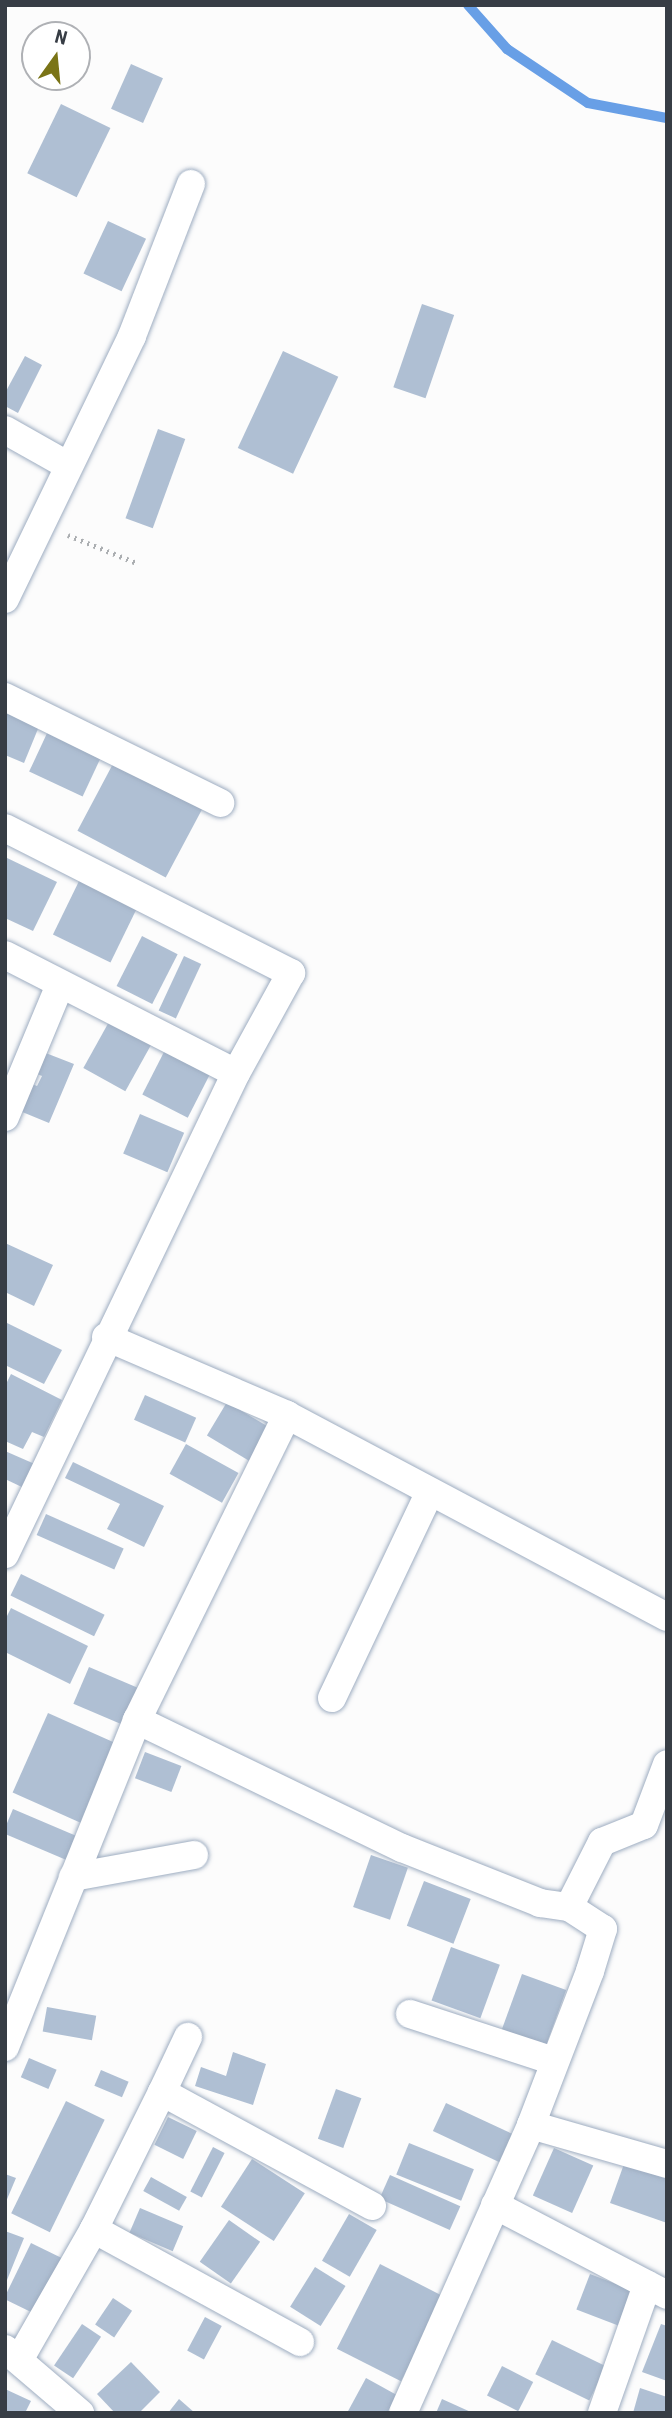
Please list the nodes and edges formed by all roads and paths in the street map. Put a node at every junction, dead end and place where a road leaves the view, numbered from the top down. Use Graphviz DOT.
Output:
graph roads {
  1 [pos="191,184"];
  2 [pos="5,430"];
  3 [pos="69,466"];
  4 [pos="41,523"];
  5 [pos="136,564"];
  6 [pos="7,591"];
  7 [pos="5,697"];
  8 [pos="220,803"];
  9 [pos="5,828"];
  10 [pos="5,954"];
  11 [pos="60,985"];
  12 [pos="236,1073"];
  13 [pos="5,1117"];
  14 [pos="106,1337"];
  15 [pos="287,1415"];
  16 [pos="430,1492"];
  17 [pos="5,1554"];
  18 [pos="667,1617"];
  19 [pos="332,1698"];
  20 [pos="137,1720"];
  21 [pos="667,1763"];
  22 [pos="194,1855"];
  23 [pos="73,1877"];
  24 [pos="569,1907"];
  25 [pos="410,2014"];
  26 [pos="188,2038"];
  27 [pos="5,2047"];
  28 [pos="554,2061"];
  29 [pos="162,2092"];
  30 [pos="531,2125"];
  31 [pos="667,2164"];
  32 [pos="495,2205"];
  33 [pos="372,2206"];
  34 [pos="94,2229"];
  35 [pos="657,2290"];
  36 [pos="300,2342"];
  37 [pos="12,2354"];
  38 [pos="80,2413"];
  39 [pos="403,2413"];
  40 [pos="602,2413"];
  1 -- 3 [label="street"];
  2 -- 3 [label="street"];
  3 -- 4 [label="street"];
  4 -- 5 [label="path"];
  4 -- 6 [label="street"];
  7 -- 8 [label="street"];
  9 -- 12 [label="street"];
  10 -- 11 [label="street"];
  11 -- 12 [label="street"];
  11 -- 13 [label="street"];
  12 -- 14 [label="street"];
  14 -- 15 [label="street"];
  14 -- 17 [label="street"];
  15 -- 16 [label="street"];
  15 -- 20 [label="street"];
  16 -- 18 [label="street"];
  16 -- 19 [label="street"];
  20 -- 23 [label="street"];
  20 -- 24 [label="street"];
  21 -- 24 [label="street"];
  22 -- 23 [label="street"];
  23 -- 27 [label="street"];
  24 -- 28 [label="street"];
  25 -- 28 [label="street"];
  26 -- 29 [label="street"];
  28 -- 30 [label="street"];
  29 -- 33 [label="street"];
  29 -- 34 [label="street"];
  30 -- 31 [label="street"];
  30 -- 32 [label="street"];
  32 -- 35 [label="street"];
  32 -- 39 [label="street"];
  34 -- 36 [label="street"];
  34 -- 37 [label="street"];
  35 -- 40 [label="street"];
  37 -- 38 [label="street"];
}
